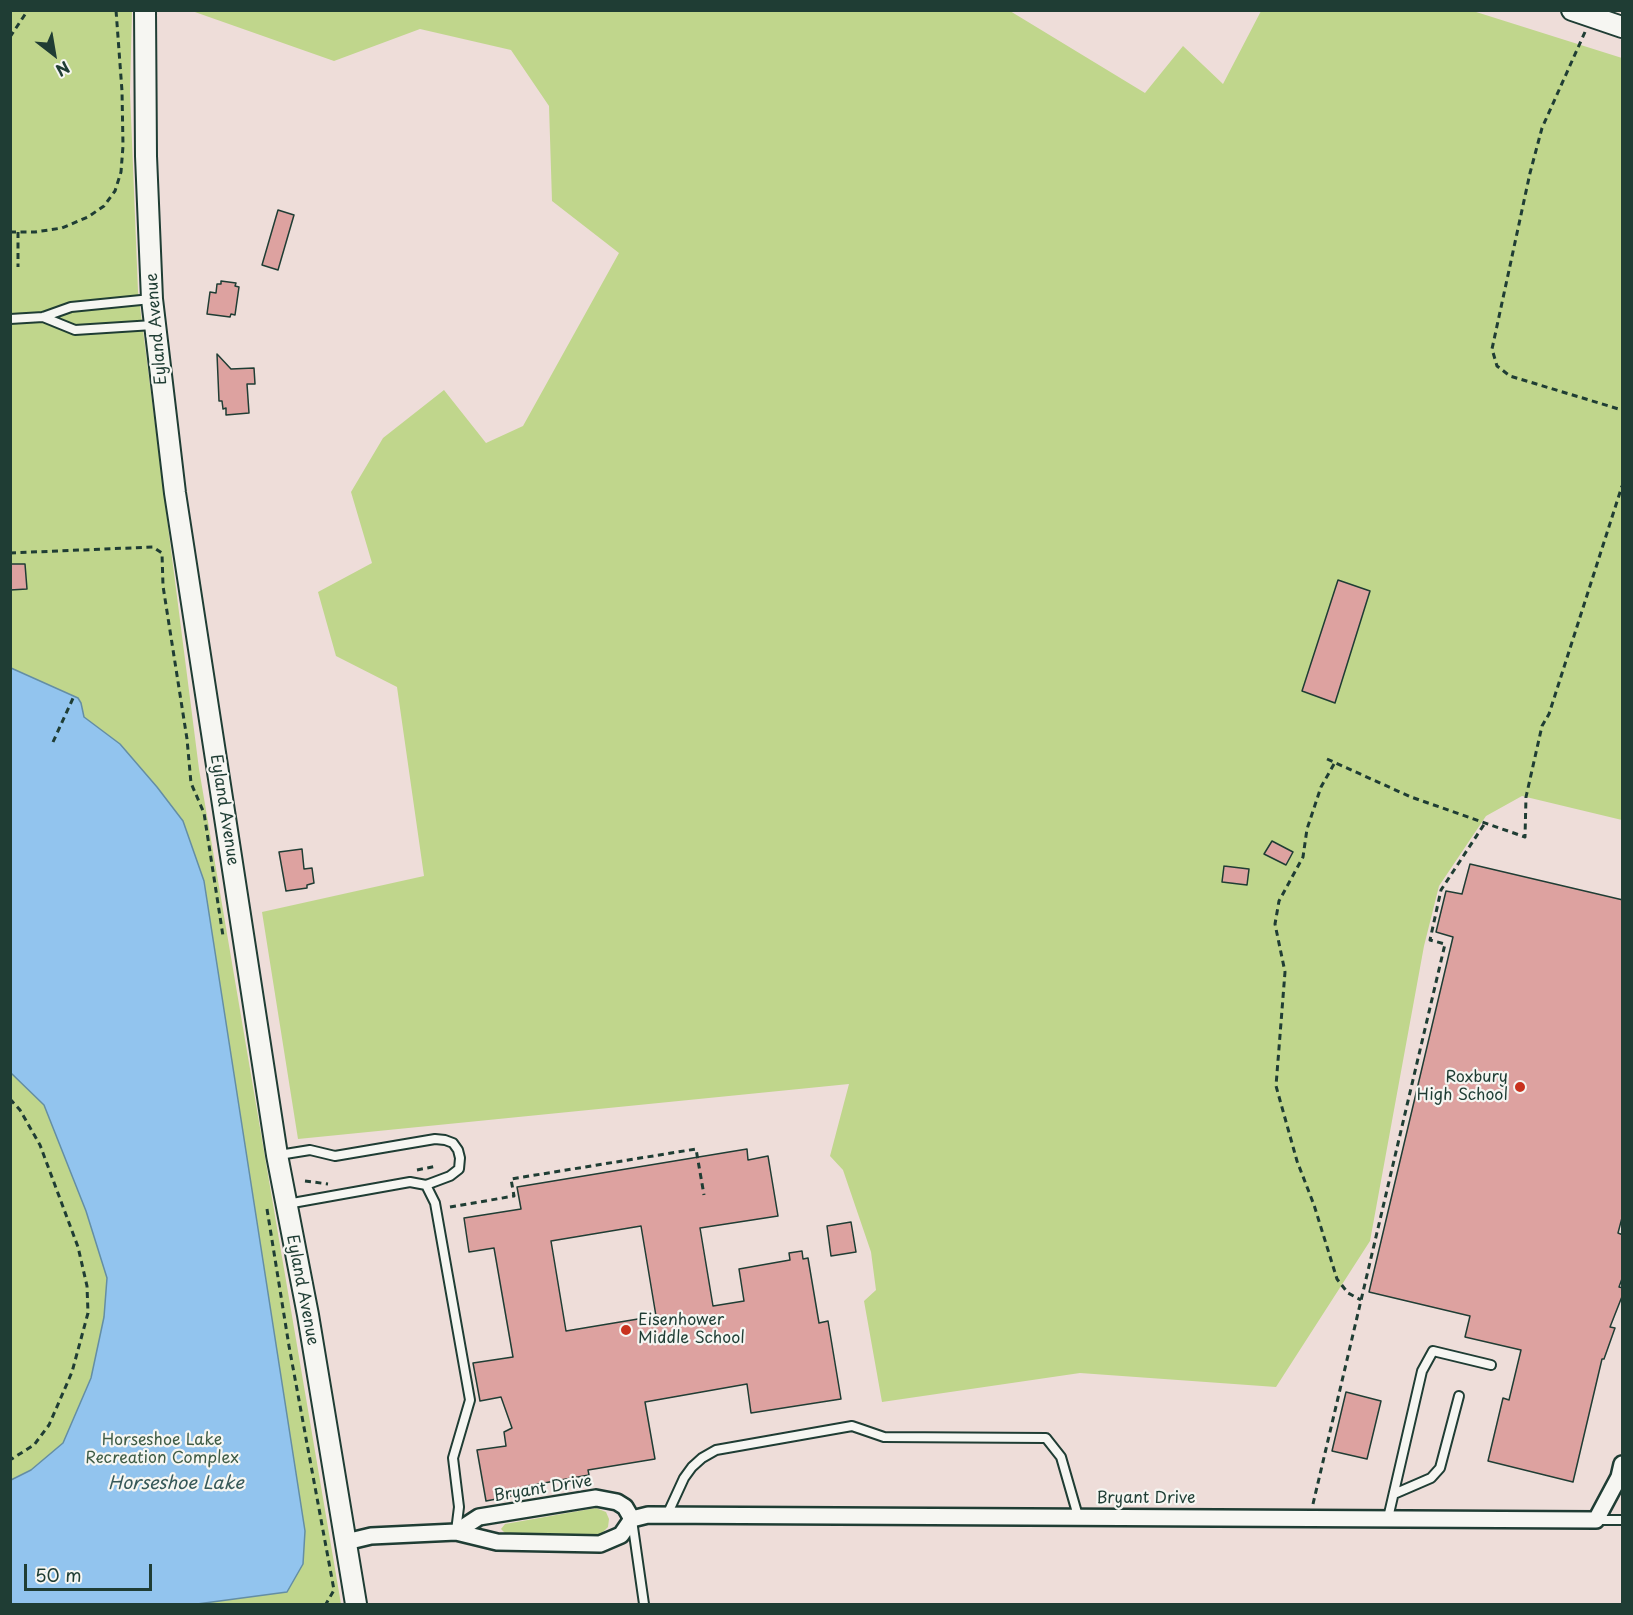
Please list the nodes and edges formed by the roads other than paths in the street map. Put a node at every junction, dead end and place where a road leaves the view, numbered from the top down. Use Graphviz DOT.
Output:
graph roads {
  1 [pos="145,10"];
  2 [pos="1572,10"];
  3 [pos="1623,27"];
  4 [pos="152,299"];
  5 [pos="43,317"];
  6 [pos="10,319"];
  7 [pos="154,325"];
  8 [pos="277,1155"];
  9 [pos="426,1185"];
  10 [pos="277,1206"];
  11 [pos="1491,1365"];
  12 [pos="1459,1396"];
  13 [pos="1623,1464"];
  14 [pos="1394,1494"];
  15 [pos="666,1516"];
  16 [pos="1078,1516"];
  17 [pos="1388,1518"];
  18 [pos="632,1519"];
  19 [pos="1596,1520"];
  20 [pos="1623,1520"];
  21 [pos="456,1532"];
  22 [pos="346,1542"];
  23 [pos="356,1605"];
  24 [pos="644,1605"];
  1 -- 4 [label="street, Eyland Avenue"];
  2 -- 3 [label="street"];
  4 -- 5 [label="lane"];
  4 -- 7 [label="street, Eyland Avenue"];
  5 -- 6 [label="lane"];
  5 -- 7 [label="lane"];
  7 -- 8 [label="street, Eyland Avenue"];
  8 -- 9 [label="lane"];
  8 -- 10 [label="street, Eyland Avenue"];
  9 -- 10 [label="lane"];
  9 -- 21 [label="lane"];
  10 -- 22 [label="street, Eyland Avenue"];
  11 -- 14 [label="lane"];
  12 -- 14 [label="lane"];
  13 -- 19 [label="street"];
  14 -- 17 [label="lane"];
  15 -- 16 [label="street, Bryant Drive"];
  15 -- 16 [label="lane"];
  15 -- 18 [label="street, Bryant Drive"];
  16 -- 17 [label="street, Bryant Drive"];
  17 -- 19 [label="street, Bryant Drive"];
  18 -- 21 [label="street, Bryant Drive"];
  18 -- 21 [label="street, Bryant Drive"];
  18 -- 24 [label="lane"];
  19 -- 20 [label="lane"];
  21 -- 22 [label="street, Bryant Drive"];
  22 -- 23 [label="street, Eyland Avenue"];
}
